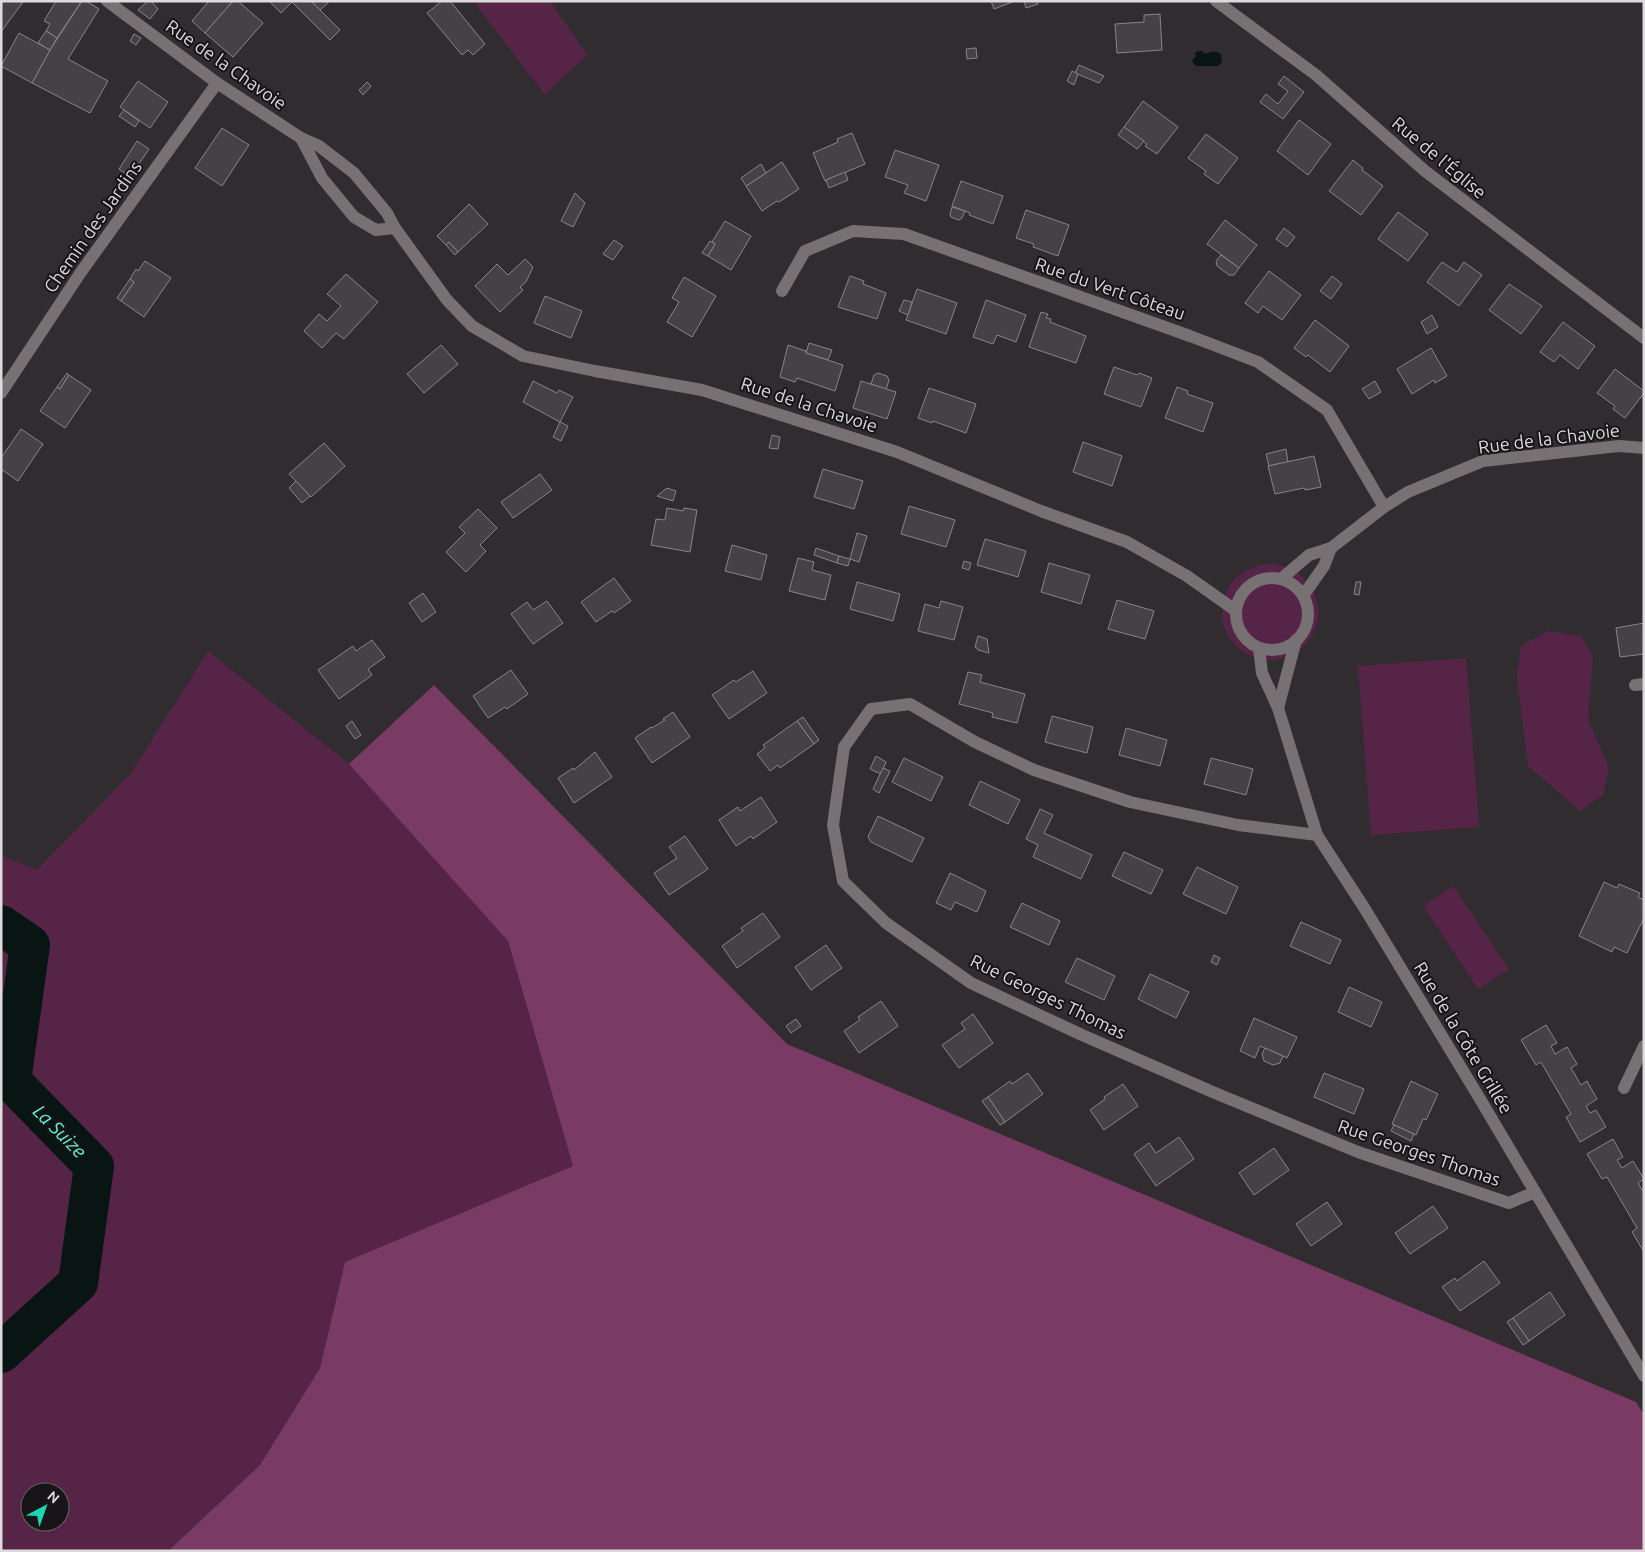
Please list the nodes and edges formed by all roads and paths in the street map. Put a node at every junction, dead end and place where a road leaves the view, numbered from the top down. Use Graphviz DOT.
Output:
graph roads {
  1 [pos="107,1"];
  2 [pos="1216,1"];
  3 [pos="217,82"];
  4 [pos="301,138"];
  5 [pos="395,228"];
  6 [pos="782,291"];
  7 [pos="1644,338"];
  8 [pos="1,393"];
  9 [pos="1644,448"];
  10 [pos="1384,507"];
  11 [pos="1331,548"];
  12 [pos="1281,579"];
  13 [pos="1303,596"];
  14 [pos="1235,610"];
  15 [pos="1296,640"];
  16 [pos="1259,648"];
  17 [pos="1278,708"];
  18 [pos="1317,835"];
  19 [pos="1644,1046"];
  20 [pos="1624,1088"];
  21 [pos="1534,1192"];
  22 [pos="1644,1376"];
  1 -- 3 [label="street, Rue de la Chavoie"];
  2 -- 7 [label="street, Rue de l'Église"];
  3 -- 4 [label="street, Rue de la Chavoie"];
  3 -- 8 [label="street, Chemin des Jardins"];
  4 -- 5 [label="street, Rue de la Chavoie"];
  4 -- 5 [label="street, Rue de la Chavoie"];
  5 -- 14 [label="street, Rue de la Chavoie"];
  6 -- 10 [label="street, Rue du Vert Côteau"];
  9 -- 10 [label="street, Rue de la Chavoie"];
  10 -- 11 [label="street, Rue de la Chavoie"];
  11 -- 12 [label="street, Rue de la Chavoie"];
  11 -- 13 [label="street, Rue de la Chavoie"];
  12 -- 13 [label="street"];
  12 -- 14 [label="street"];
  13 -- 15 [label="street"];
  14 -- 16 [label="street"];
  15 -- 16 [label="street"];
  15 -- 17 [label="street"];
  16 -- 17 [label="street, Rue de la Côte Grillée"];
  17 -- 18 [label="street, Rue de la Côte Grillée"];
  18 -- 21 [label="street, Rue de la Côte Grillée"];
  18 -- 21 [label="street, Rue Georges Thomas"];
  19 -- 20 [label="street"];
  21 -- 22 [label="street, Rue de la Côte Grillée"];
}
